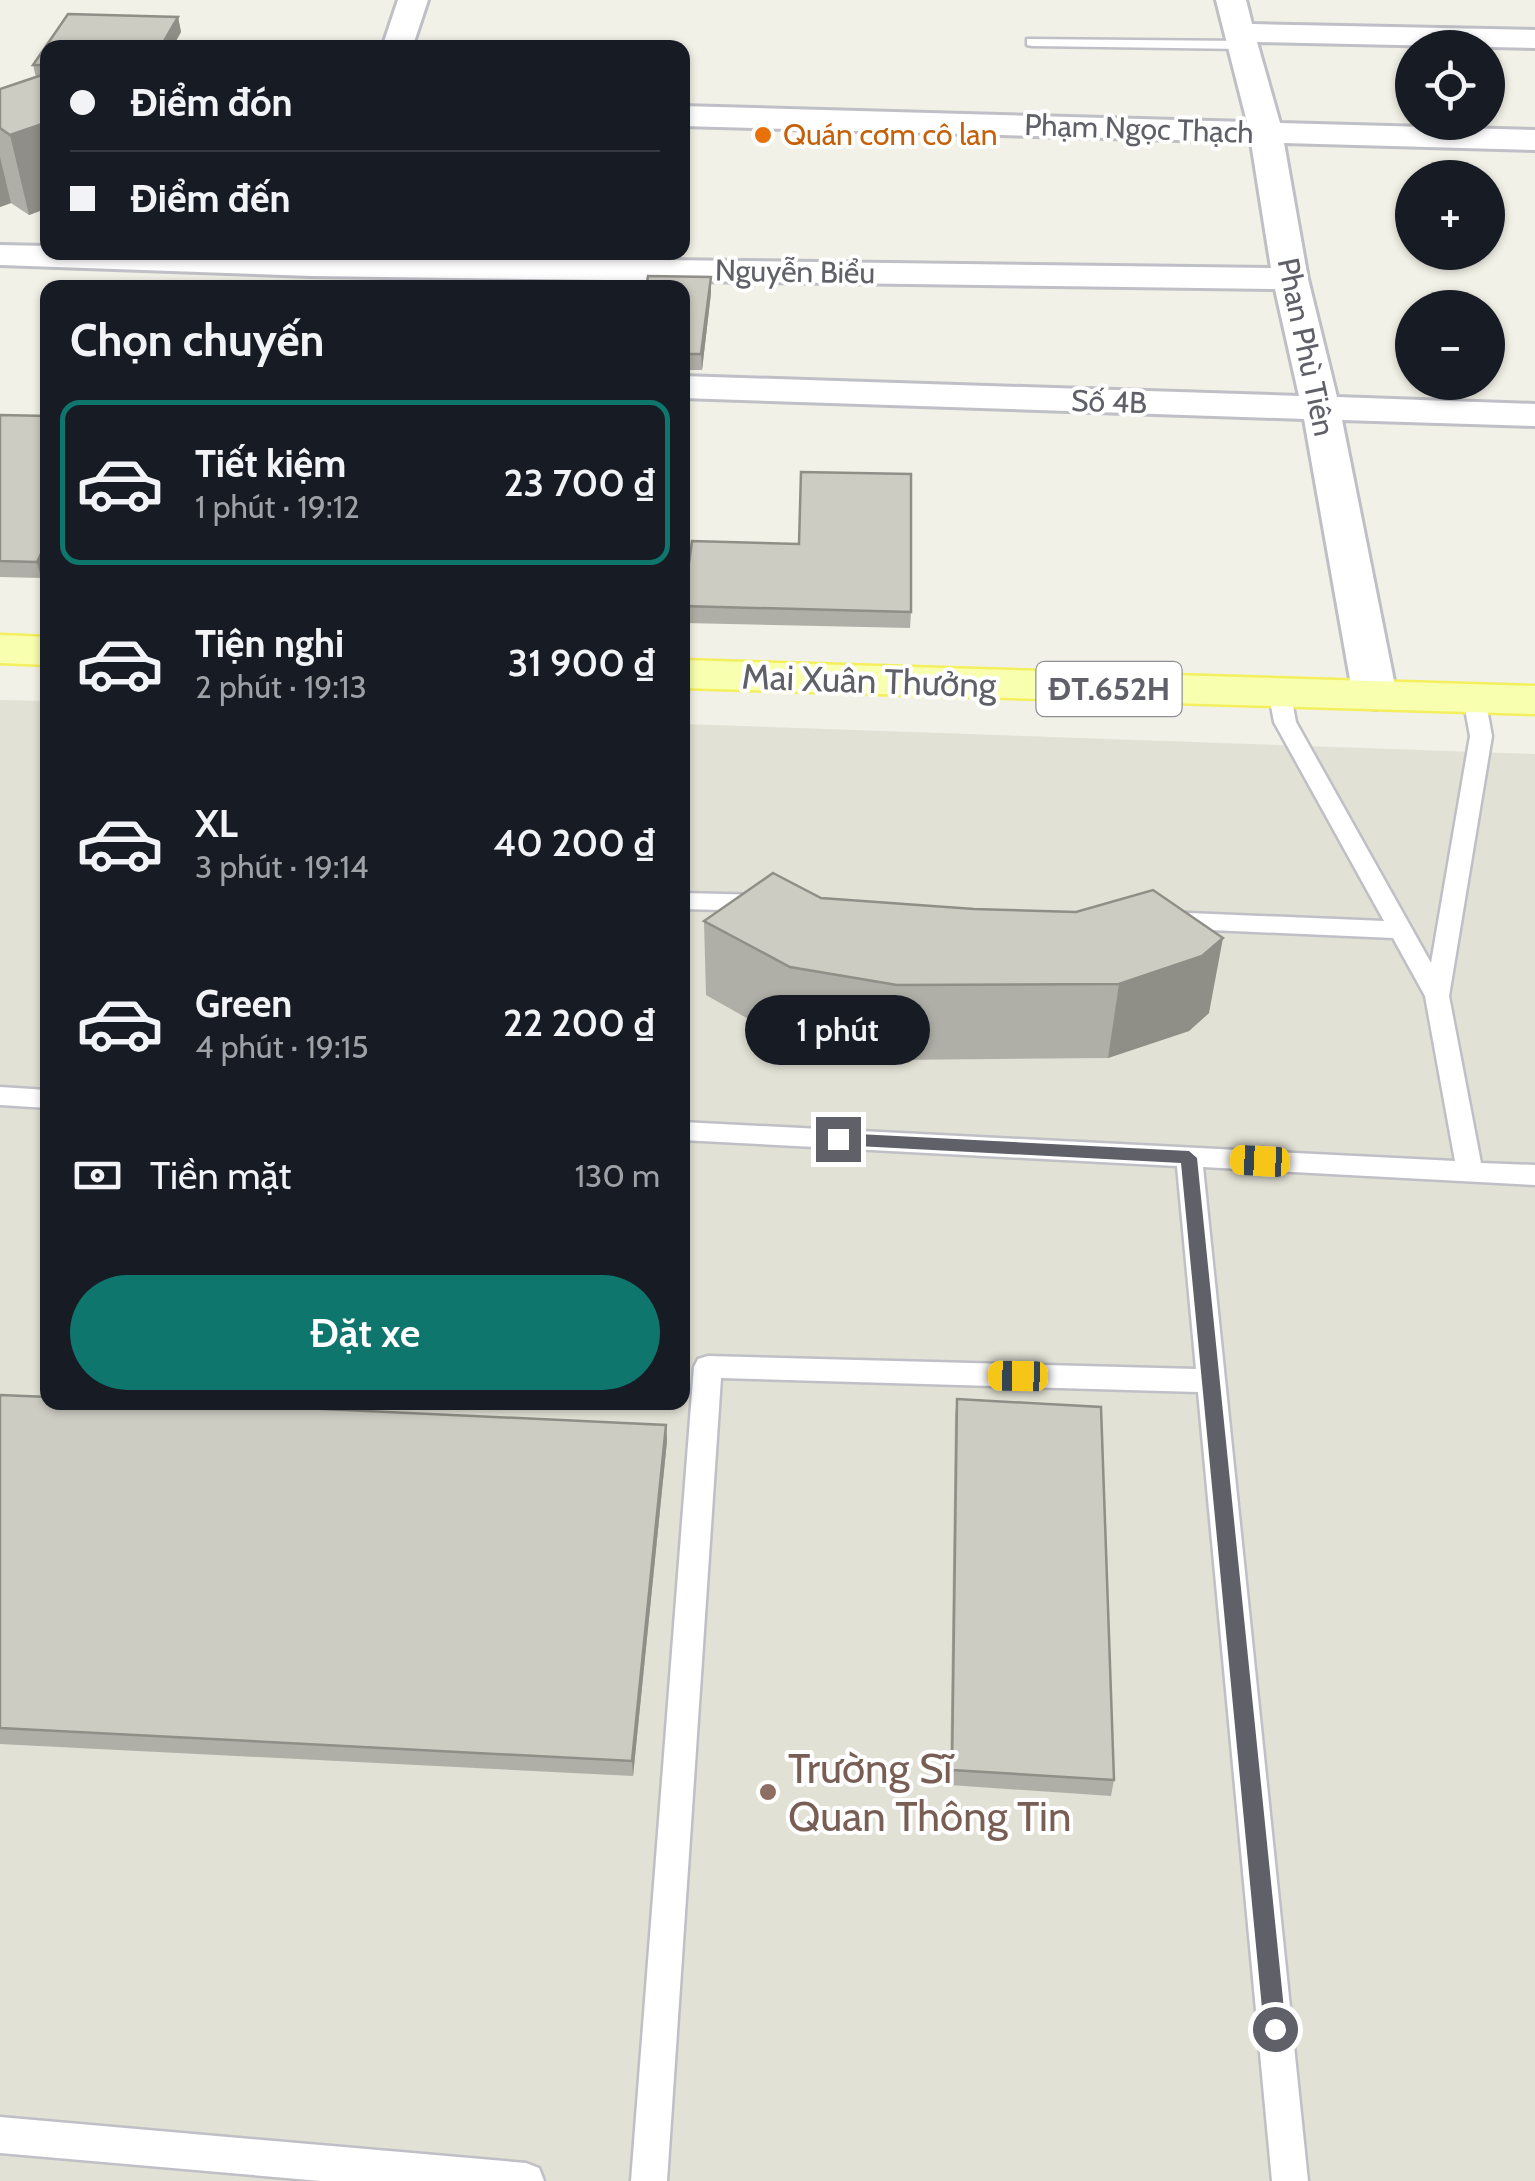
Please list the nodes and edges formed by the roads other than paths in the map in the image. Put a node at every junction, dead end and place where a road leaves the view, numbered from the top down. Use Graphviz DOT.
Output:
graph roads {
  1 [pos="413,0"];
  2 [pos="1238,26"];
  3 [pos="1535,39"];
  4 [pos="400,40"];
  5 [pos="1032,42"];
  6 [pos="690,116"];
  7 [pos="1266,132"];
  8 [pos="1535,140"];
  9 [pos="0,255"];
  10 [pos="40,257"];
  11 [pos="120,260"];
  12 [pos="311,268"];
  13 [pos="1290,278"];
  14 [pos="690,387"];
  15 [pos="1321,409"];
  16 [pos="1535,415"];
  17 [pos="0,649"];
  18 [pos="40,652"];
  19 [pos="690,674"];
  20 [pos="1280,694"];
  21 [pos="1375,696"];
  22 [pos="1474,698"];
  23 [pos="1535,700"];
  24 [pos="690,901"];
  25 [pos="789,904"];
  26 [pos="1144,919"];
  27 [pos="1400,930"];
  28 [pos="1437,996"];
  29 [pos="0,1096"];
  30 [pos="40,1098"];
  31 [pos="690,1131"];
  32 [pos="1189,1158"];
  33 [pos="1470,1172"];
  34 [pos="1535,1175"];
  35 [pos="1211,1382"];
  36 [pos="0,2135"];
  37 [pos="526,2181"];
  38 [pos="649,2181"];
  39 [pos="1290,2181"];
  1 -- 4 [label="street"];
  2 -- 3 [label="street"];
  2 -- 5 [label="lane"];
  2 -- 7 [label="street, Phan Phù Tiên"];
  6 -- 7 [label="street, Phạm Ngọc Thạch"];
  7 -- 8 [label="street, Phạm Ngọc Thạch"];
  7 -- 13 [label="street, Phan Phù Tiên"];
  9 -- 10 [label="street, Nguyễn Biểu"];
  11 -- 12 [label="street, Nguyễn Biểu"];
  12 -- 13 [label="street, Nguyễn Biểu"];
  13 -- 15 [label="street, Phan Phù Tiên"];
  14 -- 15 [label="street, Số 4B"];
  15 -- 16 [label="street, Số 4B"];
  15 -- 21 [label="street, Phan Phù Tiên"];
  17 -- 18 [label="main road"];
  19 -- 20 [label="main road, Mai Xuân Thưởng / ĐT.652H"];
  20 -- 21 [label="main road, Mai Xuân Thưởng / ĐT.652H"];
  20 -- 27 [label="lane"];
  21 -- 22 [label="main road, Mai Xuân Thưởng / ĐT.652H"];
  22 -- 23 [label="main road, Mai Xuân Thưởng / ĐT.652H"];
  22 -- 28 [label="lane"];
  24 -- 25 [label="lane"];
  26 -- 27 [label="lane"];
  27 -- 28 [label="lane"];
  28 -- 33 [label="lane"];
  29 -- 30 [label="lane"];
  31 -- 32 [label="lane"];
  32 -- 33 [label="lane"];
  32 -- 35 [label="lane"];
  33 -- 34 [label="lane"];
  35 -- 38 [label="lane"];
  35 -- 39 [label="lane"];
  36 -- 37 [label="lane"];
}
